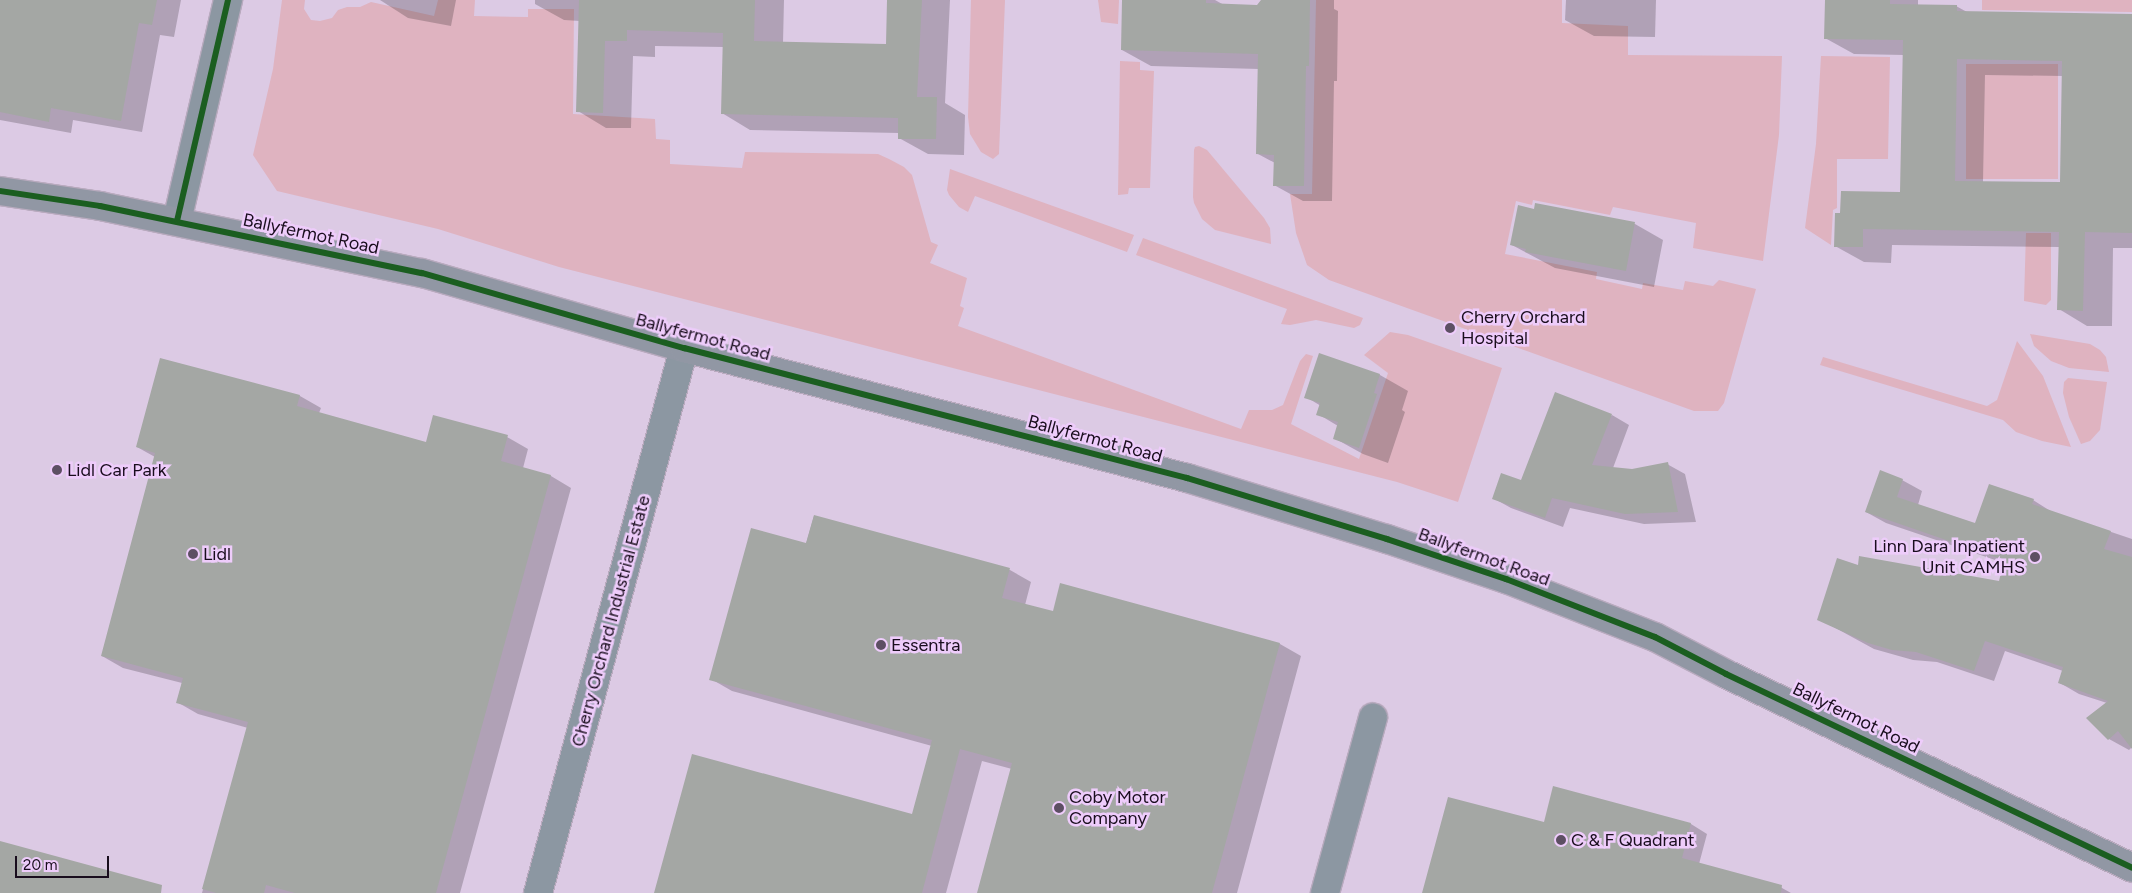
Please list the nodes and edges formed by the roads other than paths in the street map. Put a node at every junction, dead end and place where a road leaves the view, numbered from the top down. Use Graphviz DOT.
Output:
graph roads {
  1 [pos="228,0"];
  2 [pos="0,191"];
  3 [pos="177,222"];
  4 [pos="684,348"];
  5 [pos="1373,717"];
  6 [pos="2132,868"];
  7 [pos="538,893"];
  8 [pos="1325,893"];
  1 -- 3 [label="street"];
  2 -- 3 [label="main road, Ballyfermot Road"];
  3 -- 4 [label="main road, Ballyfermot Road"];
  4 -- 6 [label="main road, Ballyfermot Road"];
  4 -- 7 [label="street, Cherry Orchard Industrial Estate"];
  5 -- 8 [label="street"];
}
